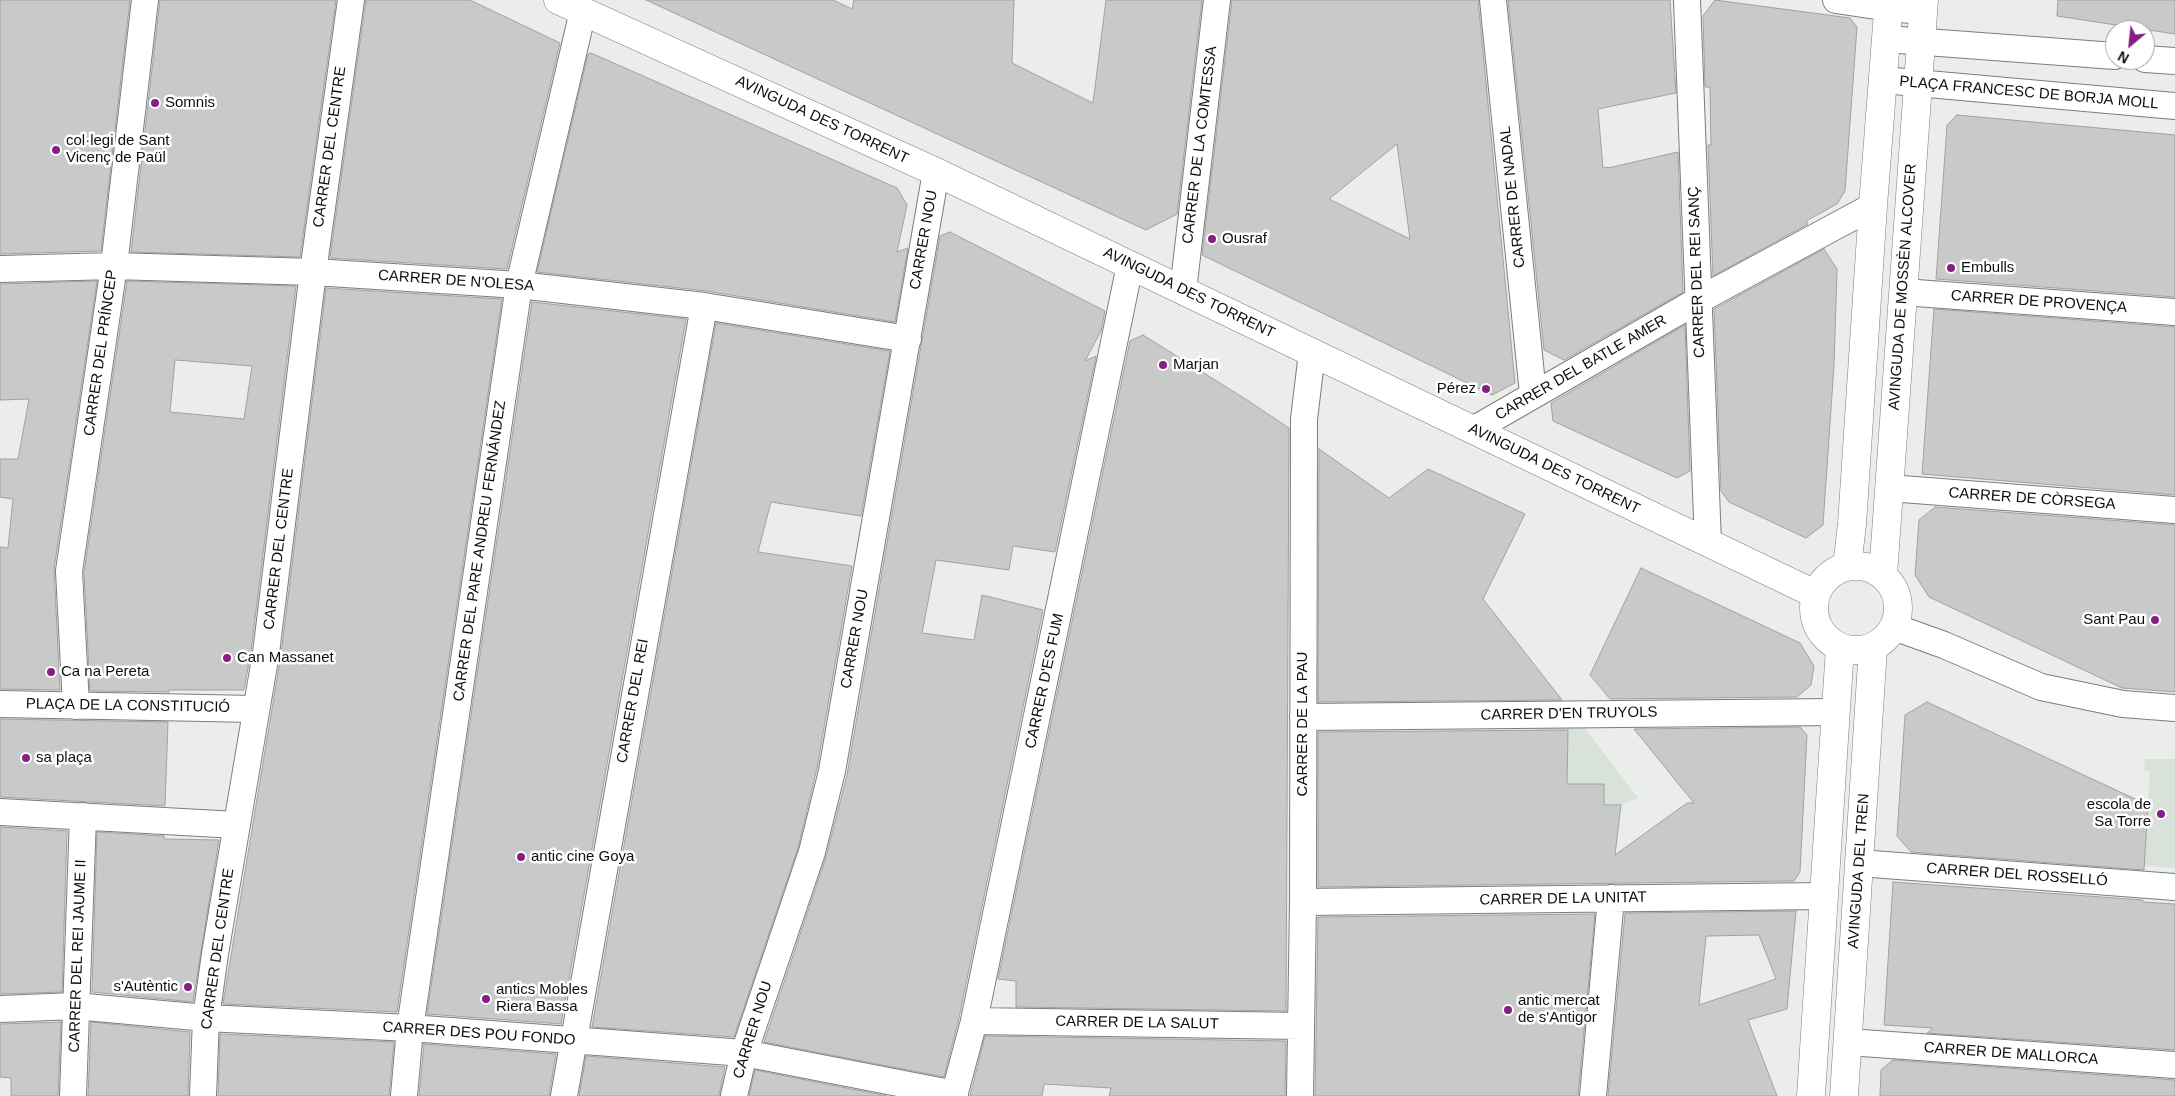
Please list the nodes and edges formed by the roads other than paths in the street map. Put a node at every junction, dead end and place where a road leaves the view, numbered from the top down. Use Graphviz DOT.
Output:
graph roads {
  1 [pos="145,0"];
  2 [pos="351,0"];
  3 [pos="558,0"];
  4 [pos="1217,0"];
  5 [pos="1493,0"];
  6 [pos="1687,0"];
  7 [pos="1836,0"];
  8 [pos="1889,4"];
  9 [pos="1923,5"];
  10 [pos="583,11"];
  11 [pos="1886,40"];
  12 [pos="1921,42"];
  13 [pos="2105,55"];
  14 [pos="2155,59"];
  15 [pos="2175,61"];
  16 [pos="1883,80"];
  17 [pos="1918,84"];
  18 [pos="2175,106"];
  19 [pos="936,172"];
  20 [pos="1873,206"];
  21 [pos="1130,265"];
  22 [pos="114,266"];
  23 [pos="0,269"];
  24 [pos="313,272"];
  25 [pos="520,285"];
  26 [pos="1183,291"];
  27 [pos="1903,292"];
  28 [pos="1697,301"];
  29 [pos="704,306"];
  30 [pos="2175,312"];
  31 [pos="908,338"];
  32 [pos="1312,352"];
  33 [pos="1533,394"];
  34 [pos="1473,430"];
  35 [pos="1889,488"];
  36 [pos="2175,510"];
  37 [pos="1708,543"];
  38 [pos="1847,567"];
  39 [pos="1883,575"];
  40 [pos="1815,594"];
  41 [pos="1894,626"];
  42 [pos="1840,647"];
  43 [pos="1873,647"];
  44 [pos="0,704"];
  45 [pos="76,706"];
  46 [pos="2175,708"];
  47 [pos="255,709"];
  48 [pos="1835,712"];
  49 [pos="1303,717"];
  50 [pos="0,812"];
  51 [pos="83,816"];
  52 [pos="237,825"];
  53 [pos="1859,863"];
  54 [pos="2175,887"];
  55 [pos="1824,896"];
  56 [pos="1611,898"];
  57 [pos="1303,902"];
  58 [pos="75,1006"];
  59 [pos="0,1009"];
  60 [pos="206,1018"];
  61 [pos="974,1021"];
  62 [pos="1301,1026"];
  63 [pos="410,1028"];
  64 [pos="572,1041"];
  65 [pos="1848,1042"];
  66 [pos="744,1053"];
  67 [pos="2175,1065"];
  68 [pos="954,1095"];
  69 [pos="73,1096"];
  70 [pos="203,1096"];
  71 [pos="404,1096"];
  72 [pos="564,1096"];
  73 [pos="734,1096"];
  74 [pos="1300,1096"];
  75 [pos="1593,1096"];
  76 [pos="1811,1096"];
  77 [pos="1844,1096"];
  1 -- 22 [label="street, CARRER DEL PRÍNCEP"];
  2 -- 24 [label="street, CARRER DEL CENTRE"];
  3 -- 10 [label="main road, AVINGUDA DES TORRENT"];
  4 -- 26 [label="street, CARRER DE LA COMTESSA"];
  5 -- 33 [label="street, CARRER DE NADAL"];
  6 -- 28 [label="street, CARRER DEL REI SANÇ"];
  7 -- 8 [label="street"];
  8 -- 9 [label="street"];
  8 -- 11 [label="main road"];
  9 -- 12 [label="main road, AVINGUDA DE MOSSÈN ALCOVER"];
  10 -- 19 [label="main road, AVINGUDA DES TORRENT"];
  10 -- 25 [label="street, CARRER DEL PARE ANDREU FERNÁNDEZ"];
  11 -- 12 [label="street"];
  11 -- 16 [label="main road"];
  12 -- 13 [label="street"];
  12 -- 17 [label="main road, AVINGUDA DE MOSSÈN ALCOVER"];
  14 -- 15 [label="street"];
  16 -- 17 [label="street, PLAÇA FRANCESC DE BORJA MOLL"];
  16 -- 20 [label="main road"];
  17 -- 18 [label="street, PLAÇA FRANCESC DE BORJA MOLL"];
  17 -- 27 [label="main road, AVINGUDA DE MOSSÈN ALCOVER"];
  19 -- 21 [label="main road, AVINGUDA DES TORRENT"];
  19 -- 31 [label="street, CARRER NOU"];
  20 -- 28 [label="street, CARRER DEL BATLE AMER"];
  20 -- 38 [label="main road"];
  21 -- 26 [label="main road, AVINGUDA DES TORRENT"];
  21 -- 61 [label="street, CARRER D'ES FUM"];
  22 -- 23 [label="street, CARRER DE N'OLESA"];
  22 -- 24 [label="street, CARRER DE N'OLESA"];
  22 -- 45 [label="street, CARRER DEL PRÍNCEP"];
  24 -- 25 [label="street, CARRER DE N'OLESA"];
  24 -- 47 [label="street, CARRER DEL CENTRE"];
  25 -- 29 [label="street, CARRER DE N'OLESA"];
  25 -- 63 [label="street, CARRER DEL PARE ANDREU FERNÁNDEZ"];
  26 -- 32 [label="main road, AVINGUDA DES TORRENT"];
  27 -- 30 [label="street, CARRER DE PROVENÇA"];
  27 -- 35 [label="main road, AVINGUDA DE MOSSÈN ALCOVER"];
  28 -- 33 [label="street, CARRER DEL BATLE AMER"];
  28 -- 37 [label="street, CARRER DEL REI SANÇ"];
  29 -- 31 [label="street, CARRER DE N'OLESA"];
  29 -- 64 [label="street, CARRER DEL REI"];
  31 -- 66 [label="street, CARRER NOU"];
  32 -- 34 [label="main road, AVINGUDA DES TORRENT"];
  32 -- 49 [label="street, CARRER DE LA PAU"];
  33 -- 34 [label="street, CARRER DEL BATLE AMER"];
  34 -- 37 [label="main road, AVINGUDA DES TORRENT"];
  35 -- 36 [label="street, CARRER DE CÒRSEGA"];
  35 -- 39 [label="main road, AVINGUDA DE MOSSÈN ALCOVER"];
  37 -- 40 [label="main road, AVINGUDA DES TORRENT"];
  38 -- 39 [label="main road"];
  38 -- 40 [label="main road"];
  39 -- 41 [label="main road"];
  40 -- 42 [label="main road"];
  41 -- 43 [label="main road"];
  41 -- 46 [label="street"];
  42 -- 43 [label="main road"];
  42 -- 48 [label="main road"];
  43 -- 53 [label="main road, AVINGUDA DEL TREN"];
  44 -- 45 [label="street, PLAÇA DE LA CONSTITUCIÓ"];
  45 -- 47 [label="street, PLAÇA DE LA CONSTITUCIÓ"];
  47 -- 52 [label="street, CARRER DEL CENTRE"];
  48 -- 49 [label="street, CARRER D'EN TRUYOLS"];
  48 -- 55 [label="main road"];
  49 -- 57 [label="street, CARRER DE LA PAU"];
  50 -- 51 [label="street"];
  51 -- 52 [label="street"];
  51 -- 58 [label="street, CARRER DEL REI JAUME II"];
  52 -- 60 [label="street, CARRER DEL CENTRE"];
  53 -- 54 [label="street, CARRER DEL ROSSELLÓ"];
  53 -- 65 [label="main road, AVINGUDA DEL TREN"];
  55 -- 56 [label="street, CARRER DE LA UNITAT"];
  55 -- 76 [label="main road"];
  56 -- 57 [label="street, CARRER DE LA UNITAT"];
  56 -- 75 [label="street"];
  57 -- 62 [label="street, CARRER DE LA PAU"];
  58 -- 59 [label="street, CARRER DES POU FONDO"];
  58 -- 60 [label="street, CARRER DES POU FONDO"];
  58 -- 69 [label="street, CARRER DEL REI JAUME II"];
  60 -- 63 [label="street, CARRER DES POU FONDO"];
  60 -- 70 [label="street, CARRER DEL CENTRE"];
  61 -- 62 [label="street, CARRER DE LA SALUT"];
  61 -- 68 [label="street, CARRER D'ES FUM"];
  62 -- 74 [label="street, CARRER DE LA PAU"];
  63 -- 64 [label="street, CARRER DES POU FONDO"];
  63 -- 71 [label="street, CARRER DEL PARE ANDREU FERNÁNDEZ"];
  64 -- 66 [label="street, CARRER DES POU FONDO"];
  64 -- 72 [label="street, CARRER DEL REI"];
  65 -- 67 [label="street, CARRER DE MALLORCA"];
  65 -- 77 [label="main road, AVINGUDA DEL TREN"];
  66 -- 68 [label="street, CARRER DES POU FONDO"];
  66 -- 73 [label="street, CARRER NOU"];
}
